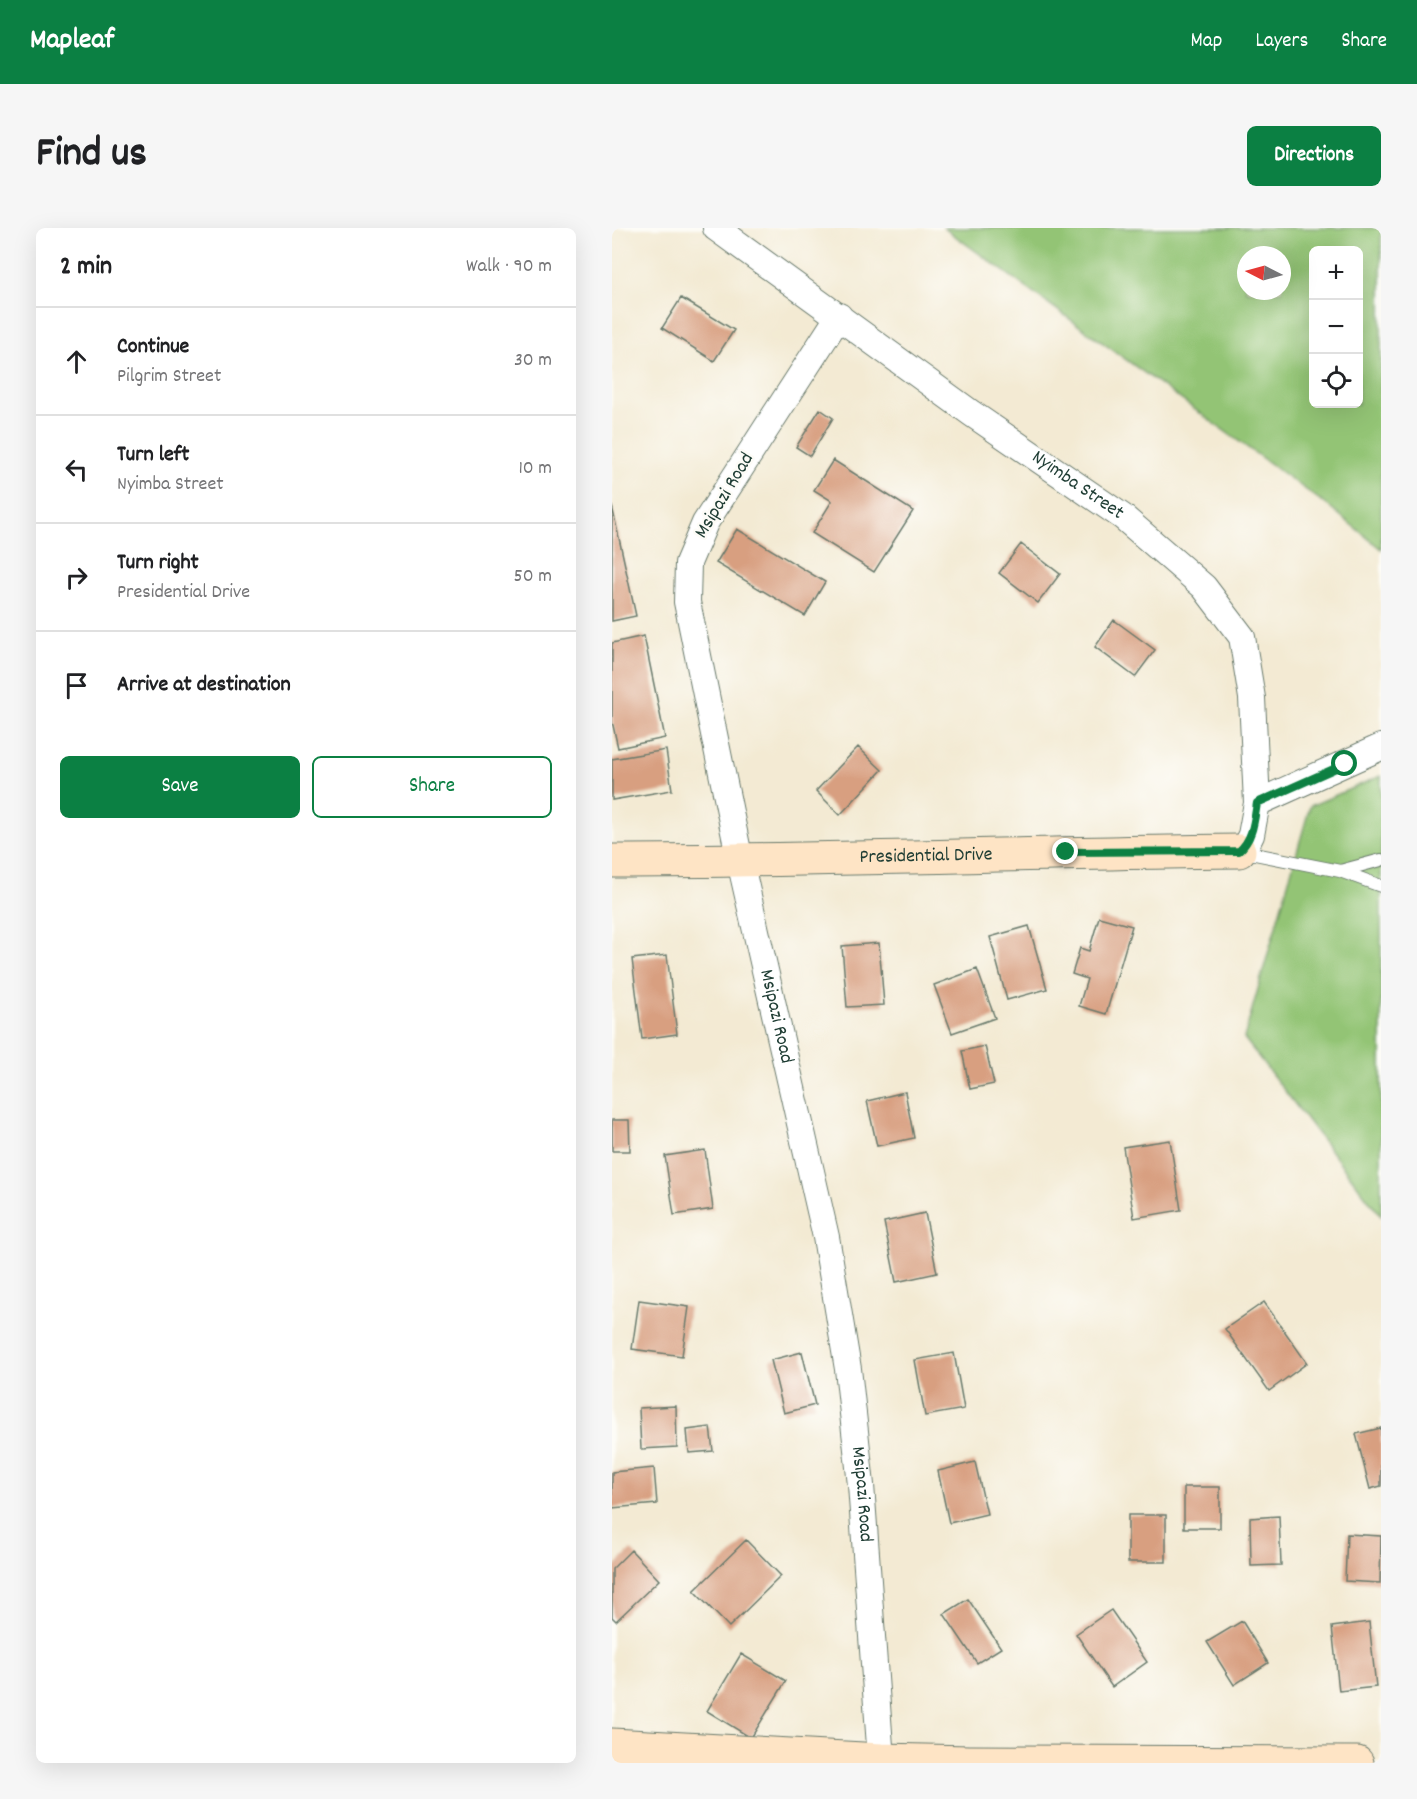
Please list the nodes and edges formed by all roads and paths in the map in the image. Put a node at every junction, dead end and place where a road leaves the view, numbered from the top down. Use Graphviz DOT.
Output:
graph roads {
  1 [pos="716,228"];
  2 [pos="839,316"];
  3 [pos="1381,747"];
  4 [pos="1257,803"];
  5 [pos="1239,851"];
  6 [pos="1381,860"];
  7 [pos="612,861"];
  8 [pos="740,861"];
  9 [pos="1340,871"];
  10 [pos="1381,886"];
  11 [pos="612,1745"];
  12 [pos="721,1757"];
  13 [pos="881,1760"];
  14 [pos="1357,1763"];
  1 -- 2 [label="street, Nyimba Street"];
  2 -- 4 [label="street, Nyimba Street"];
  2 -- 8 [label="street, Msipazi Road"];
  3 -- 4 [label="street"];
  4 -- 5 [label="street, Nyimba Street"];
  5 -- 8 [label="street, Presidential Drive"];
  5 -- 9 [label="lane"];
  6 -- 9 [label="lane"];
  7 -- 8 [label="street, Presidential Drive"];
  8 -- 13 [label="street, Msipazi Road"];
  9 -- 10 [label="lane"];
  11 -- 12 [label="street"];
  12 -- 13 [label="street"];
  13 -- 14 [label="street"];
}
